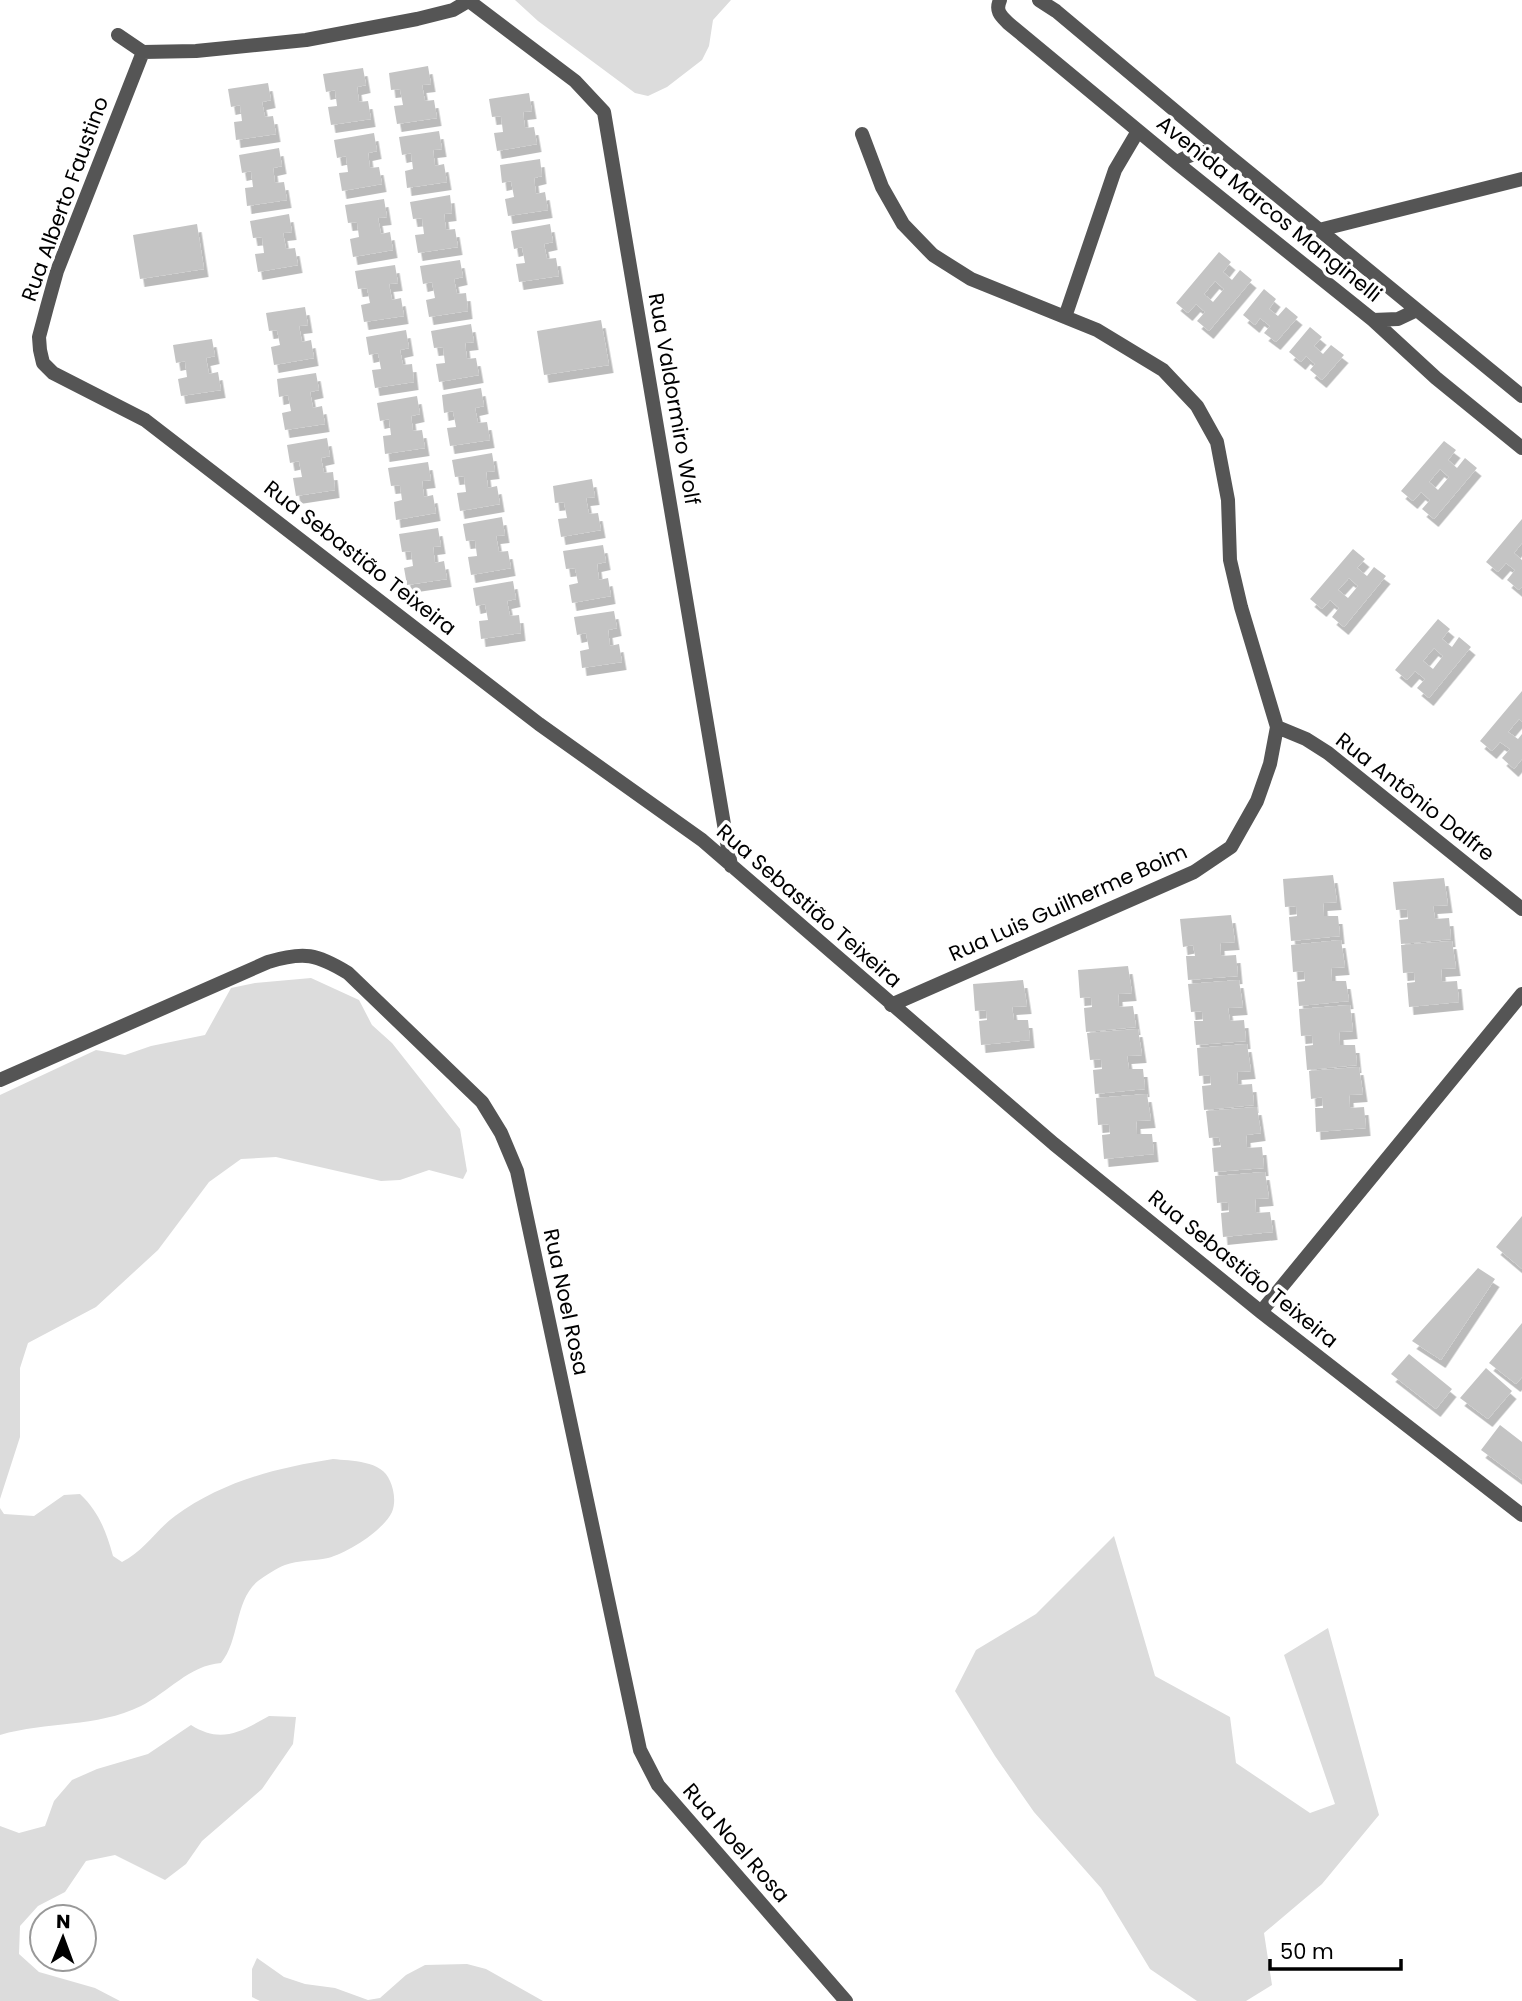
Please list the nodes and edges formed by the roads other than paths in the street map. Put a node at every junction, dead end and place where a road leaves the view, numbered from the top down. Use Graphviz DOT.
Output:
graph roads {
  1 [pos="1000,0"];
  2 [pos="1038,0"];
  3 [pos="469,1"];
  4 [pos="118,35"];
  5 [pos="143,52"];
  6 [pos="1138,131"];
  7 [pos="862,134"];
  8 [pos="1223,150"];
  9 [pos="1177,163"];
  10 [pos="1522,179"];
  11 [pos="1319,230"];
  12 [pos="1416,310"];
  13 [pos="1065,317"];
  14 [pos="1373,320"];
  15 [pos="43,363"];
  16 [pos="1522,396"];
  17 [pos="1522,448"];
  18 [pos="1277,727"];
  19 [pos="731,866"];
  20 [pos="1522,909"];
  21 [pos="1522,994"];
  22 [pos="891,1005"];
  23 [pos="0,1080"];
  24 [pos="1261,1312"];
  25 [pos="1522,1514"];
  26 [pos="846,2001"];
  1 -- 6 [label="street, Avenida Marcos Manginelli"];
  2 -- 8 [label="street, Avenida Marcos Manginelli"];
  3 -- 5 [label="street"];
  3 -- 19 [label="street, Rua Valdormiro Wolf"];
  4 -- 5 [label="street"];
  5 -- 15 [label="street, Rua Alberto Faustino"];
  6 -- 9 [label="street, Avenida Marcos Manginelli"];
  6 -- 13 [label="street"];
  7 -- 13 [label="street, Rua Luis Guilherme Boim"];
  8 -- 9 [label="street"];
  8 -- 11 [label="street, Avenida Marcos Manginelli"];
  9 -- 14 [label="street, Avenida Marcos Manginelli"];
  10 -- 11 [label="street"];
  11 -- 12 [label="street, Avenida Marcos Manginelli"];
  12 -- 14 [label="street"];
  12 -- 16 [label="street, Avenida Marcos Manginelli"];
  13 -- 18 [label="street, Rua Luis Guilherme Boim"];
  14 -- 17 [label="street, Avenida Marcos Manginelli"];
  15 -- 19 [label="street, Rua Sebastião Teixeira"];
  18 -- 20 [label="street, Rua Antônio Dalfre"];
  18 -- 22 [label="street, Rua Luis Guilherme Boim"];
  19 -- 22 [label="street, Rua Sebastião Teixeira"];
  21 -- 24 [label="street"];
  22 -- 24 [label="street, Rua Sebastião Teixeira"];
  23 -- 26 [label="street, Rua Noel Rosa"];
  24 -- 25 [label="street, Rua Sebastião Teixeira"];
}
